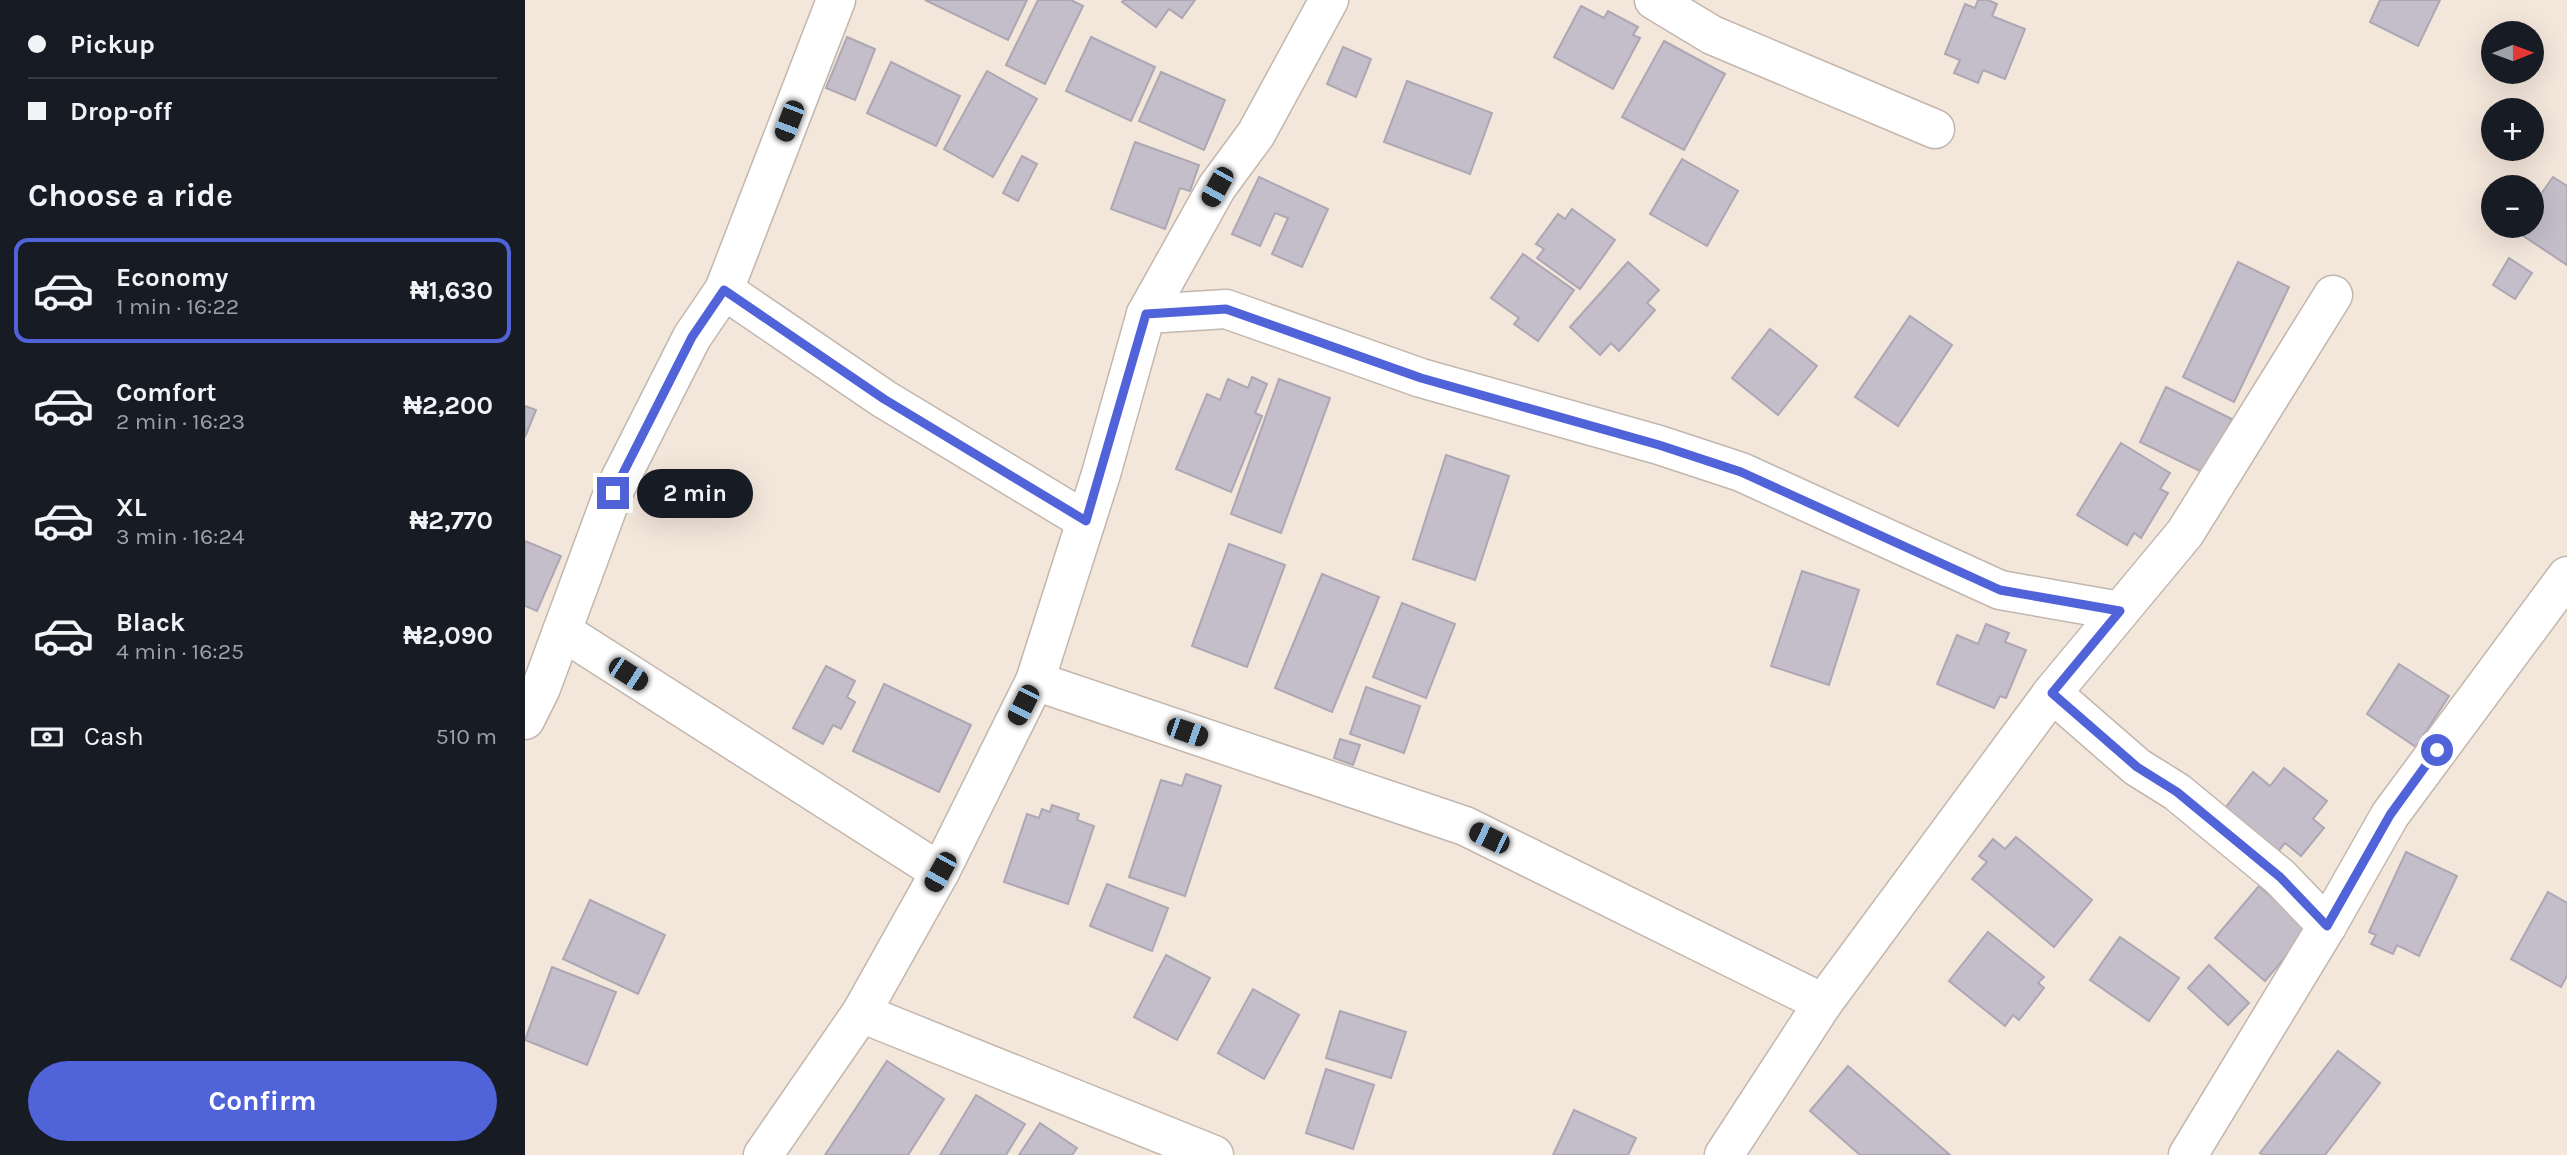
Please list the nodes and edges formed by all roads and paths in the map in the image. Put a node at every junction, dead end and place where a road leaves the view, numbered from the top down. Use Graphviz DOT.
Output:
graph roads {
  1 [pos="836,0"];
  2 [pos="1329,0"];
  3 [pos="1654,0"];
  4 [pos="1935,129"];
  5 [pos="724,290"];
  6 [pos="2333,295"];
  7 [pos="1146,314"];
  8 [pos="1086,521"];
  9 [pos="2566,579"];
  10 [pos="2120,611"];
  11 [pos="562,631"];
  12 [pos="1035,681"];
  13 [pos="2052,693"];
  14 [pos="525,720"];
  15 [pos="940,872"];
  16 [pos="2327,926"];
  17 [pos="1823,1003"];
  18 [pos="862,1013"];
  19 [pos="763,1155"];
  20 [pos="1213,1155"];
  21 [pos="1724,1155"];
  22 [pos="2188,1155"];
  1 -- 5 [label="street"];
  2 -- 7 [label="street"];
  3 -- 4 [label="street"];
  5 -- 8 [label="street"];
  5 -- 11 [label="street"];
  6 -- 10 [label="street"];
  7 -- 8 [label="street"];
  7 -- 10 [label="street"];
  8 -- 12 [label="street"];
  9 -- 16 [label="street"];
  10 -- 13 [label="street"];
  11 -- 14 [label="street"];
  11 -- 15 [label="street"];
  12 -- 15 [label="street"];
  12 -- 17 [label="street"];
  13 -- 16 [label="street"];
  13 -- 17 [label="street"];
  15 -- 18 [label="street"];
  16 -- 22 [label="street"];
  17 -- 21 [label="street"];
  18 -- 19 [label="street"];
  18 -- 20 [label="street"];
}
